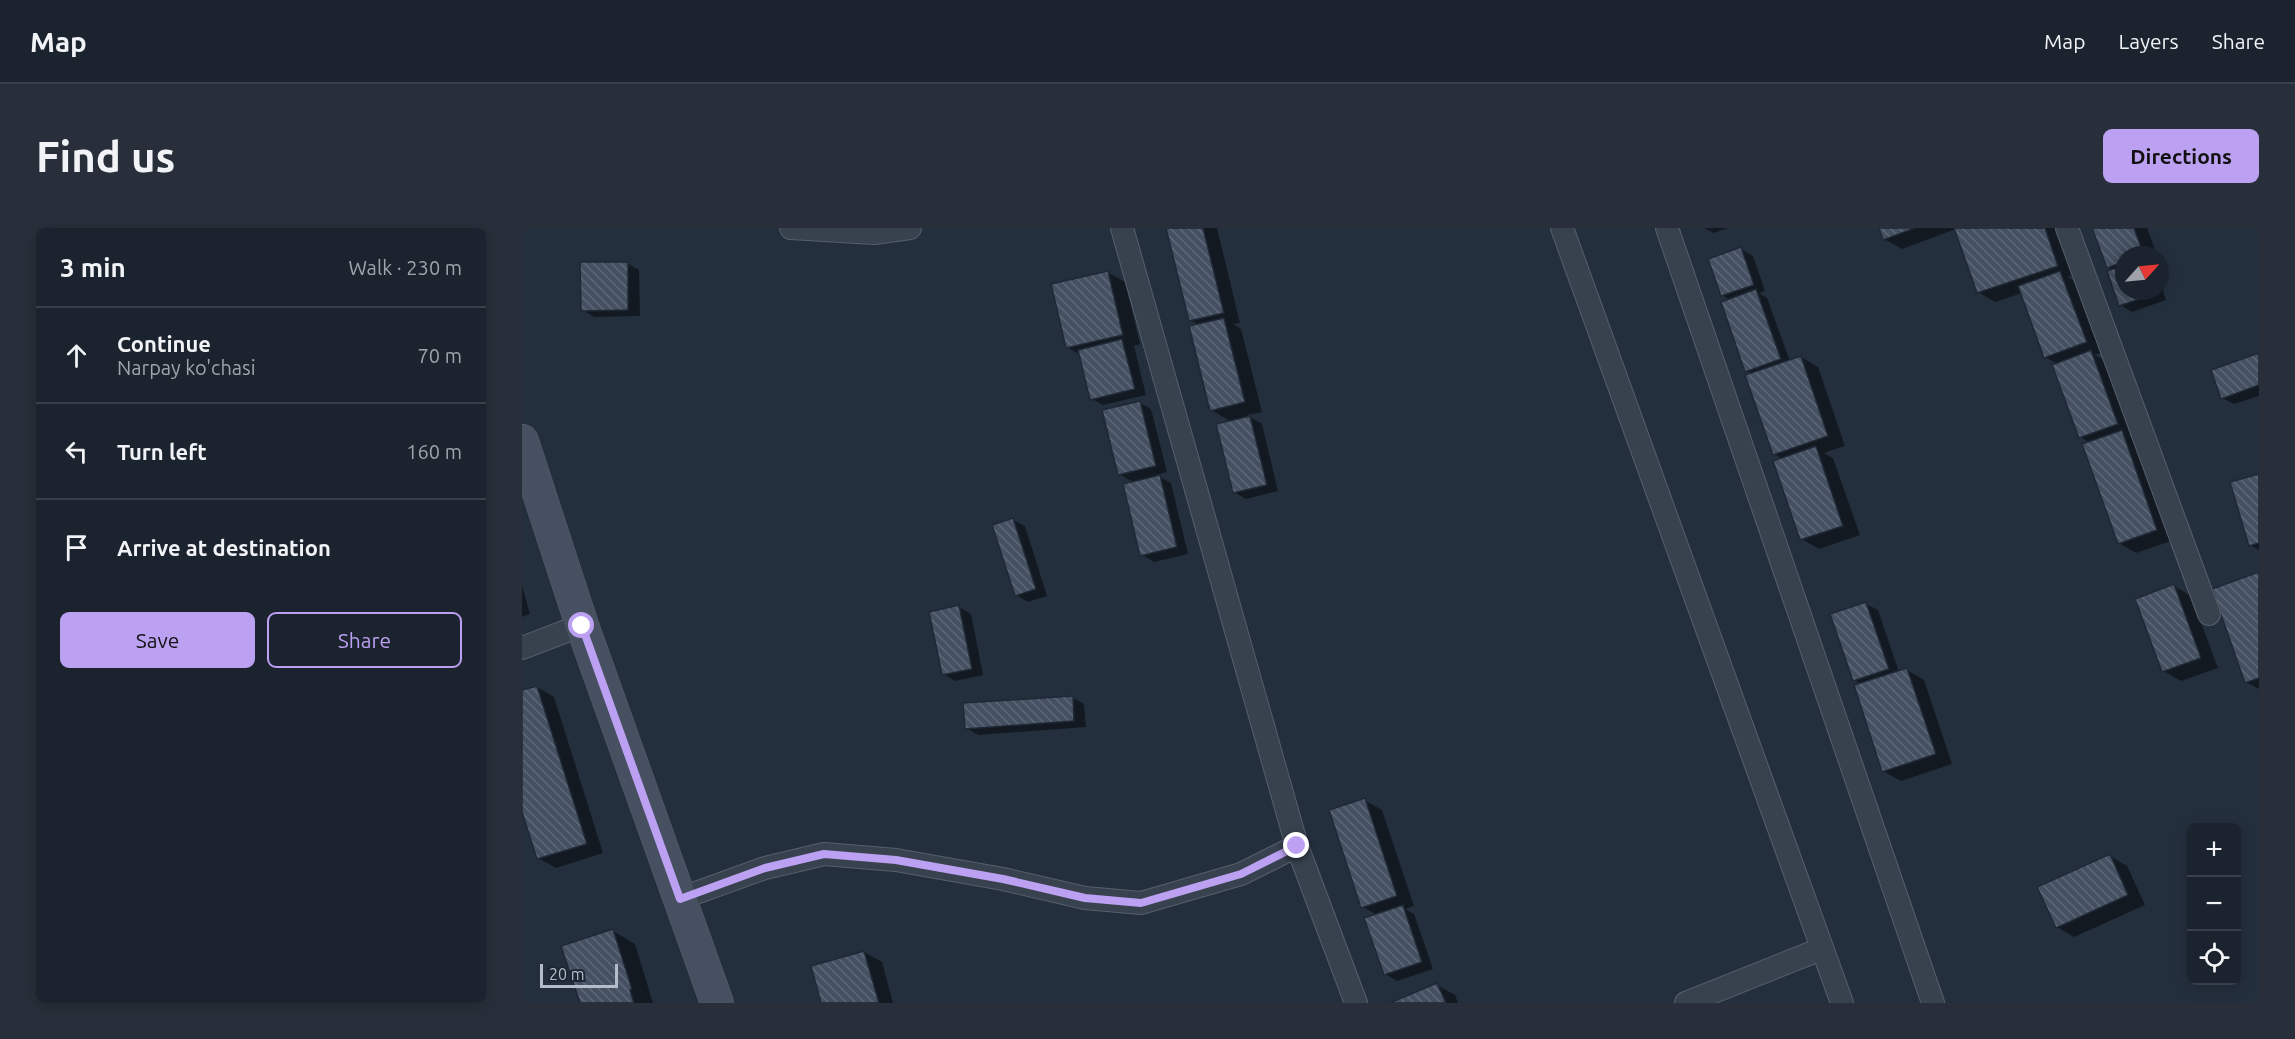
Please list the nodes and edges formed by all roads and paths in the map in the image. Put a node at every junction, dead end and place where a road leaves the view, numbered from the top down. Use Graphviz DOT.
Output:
graph roads {
  1 [pos="791,228"];
  2 [pos="910,228"];
  3 [pos="1122,228"];
  4 [pos="1562,228"];
  5 [pos="1667,228"];
  6 [pos="2067,228"];
  7 [pos="522,441"];
  8 [pos="2209,614"];
  9 [pos="582,626"];
  10 [pos="522,648"];
  11 [pos="1297,846"];
  12 [pos="680,899"];
  13 [pos="1821,949"];
  14 [pos="717,1003"];
  15 [pos="1356,1003"];
  16 [pos="1686,1003"];
  17 [pos="1842,1003"];
  18 [pos="1933,1003"];
  1 -- 2 [label="street"];
  3 -- 11 [label="street"];
  4 -- 13 [label="street"];
  5 -- 18 [label="street"];
  6 -- 8 [label="street"];
  7 -- 9 [label="main road"];
  9 -- 10 [label="street"];
  9 -- 12 [label="main road"];
  11 -- 12 [label="street"];
  11 -- 15 [label="street"];
  12 -- 14 [label="main road"];
  13 -- 16 [label="street"];
  13 -- 17 [label="street"];
}
